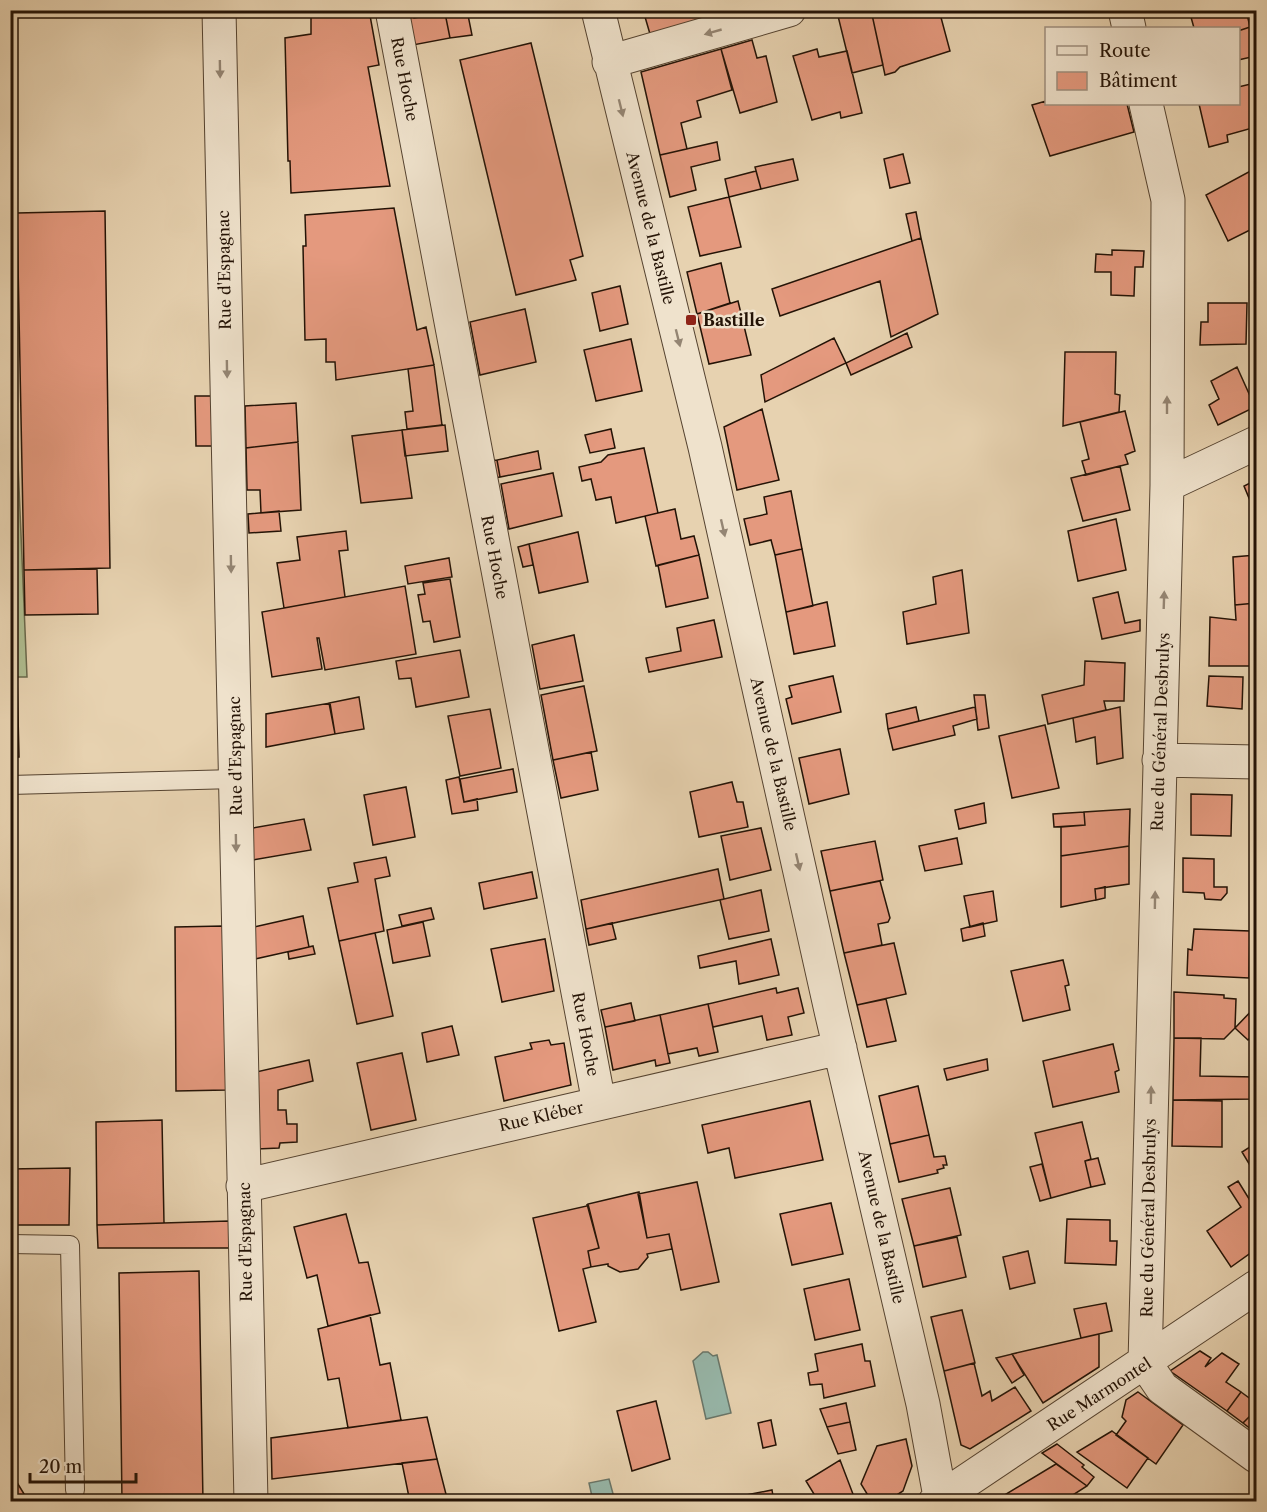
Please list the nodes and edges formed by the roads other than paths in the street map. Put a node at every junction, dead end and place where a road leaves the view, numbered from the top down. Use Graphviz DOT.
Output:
graph roads {
  1 [pos="219,10"];
  2 [pos="392,10"];
  3 [pos="598,10"];
  4 [pos="789,10"];
  5 [pos="1125,10"];
  6 [pos="1129,27"];
  7 [pos="609,62"];
  8 [pos="1146,105"];
  9 [pos="1257,443"];
  10 [pos="1167,485"];
  11 [pos="1159,760"];
  12 [pos="1257,762"];
  13 [pos="235,779"];
  14 [pos="10,785"];
  15 [pos="840,1048"];
  16 [pos="599,1103"];
  17 [pos="243,1186"];
  18 [pos="10,1244"];
  19 [pos="1257,1287"];
  20 [pos="1145,1363"];
  21 [pos="1257,1456"];
  22 [pos="75,1490"];
  23 [pos="939,1501"];
  24 [pos="250,1502"];
  1 -- 13 [label="street, Rue d'Espagnac, one-way"];
  2 -- 16 [label="street, Rue Hoche"];
  3 -- 7 [label="street, Avenue de la Bastille"];
  4 -- 7 [label="street, one-way"];
  5 -- 6 [label="street"];
  7 -- 15 [label="street, Avenue de la Bastille, one-way"];
  10 -- 8 [label="street, Rue du Général Desbrulys, one-way"];
  9 -- 10 [label="street"];
  11 -- 10 [label="street, Rue du Général Desbrulys, one-way"];
  11 -- 12 [label="street"];
  20 -- 11 [label="street, Rue du Général Desbrulys, one-way"];
  13 -- 14 [label="lane"];
  13 -- 17 [label="street, Rue d'Espagnac, one-way"];
  15 -- 16 [label="street, Rue Kléber"];
  15 -- 23 [label="street, Avenue de la Bastille"];
  16 -- 17 [label="street, Rue Kléber"];
  17 -- 24 [label="street, Rue d'Espagnac"];
  18 -- 22 [label="lane"];
  19 -- 20 [label="street, Rue Marmontel"];
  20 -- 21 [label="street"];
  20 -- 23 [label="street, Rue Marmontel"];
}
